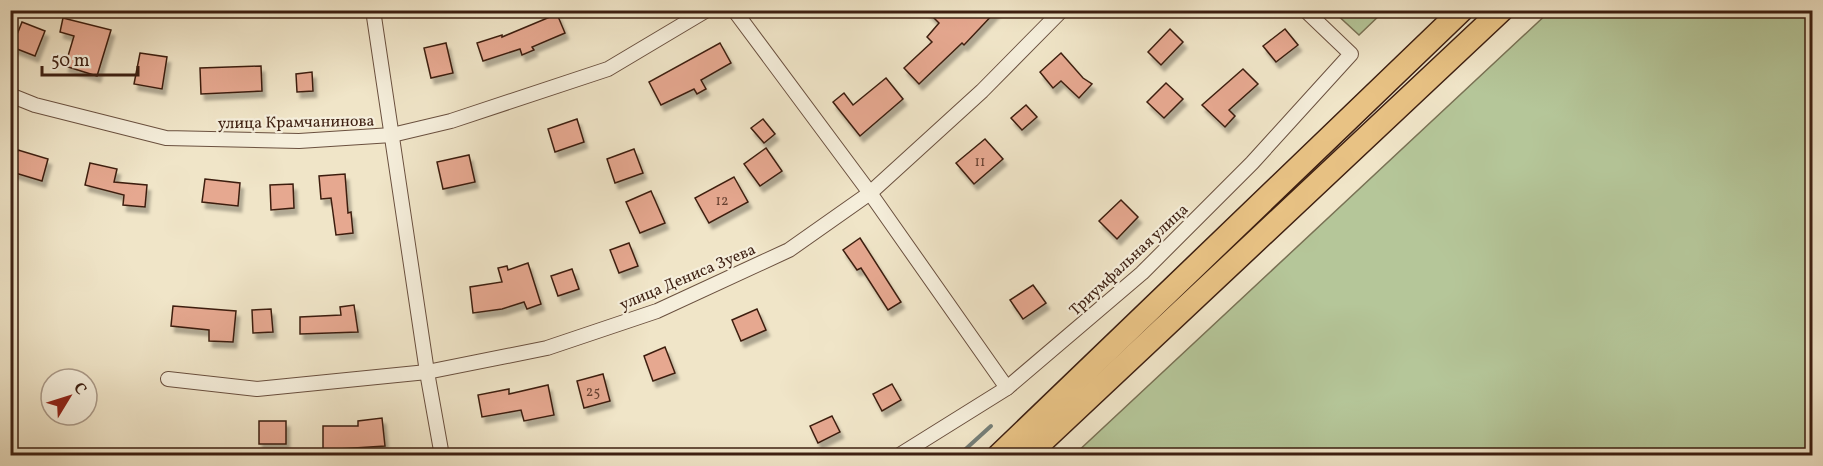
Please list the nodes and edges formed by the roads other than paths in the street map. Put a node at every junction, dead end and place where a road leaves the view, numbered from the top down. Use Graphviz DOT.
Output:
graph roads {
  1 [pos="373,10"];
  2 [pos="707,10"];
  3 [pos="734,10"];
  4 [pos="1062,10"];
  5 [pos="1305,10"];
  6 [pos="1462,10"];
  7 [pos="1502,10"];
  8 [pos="10,95"];
  9 [pos="392,135"];
  10 [pos="870,193"];
  11 [pos="427,372"];
  12 [pos="168,379"];
  13 [pos="1007,388"];
  14 [pos="442,456"];
  15 [pos="898,456"];
  16 [pos="998,456"];
  17 [pos="1028,456"];
  1 -- 9 [label="street"];
  2 -- 9 [label="street, улица Крамчанинова"];
  3 -- 10 [label="street"];
  4 -- 10 [label="street, улица Дениса Зуева"];
  5 -- 13 [label="street, Триумфальная улица"];
  6 -- 16 [label="main road"];
  7 -- 17 [label="main road"];
  8 -- 9 [label="street, улица Крамчанинова"];
  9 -- 11 [label="street"];
  10 -- 11 [label="street, улица Дениса Зуева"];
  10 -- 13 [label="street"];
  11 -- 12 [label="street, улица Дениса Зуева"];
  11 -- 14 [label="street"];
  13 -- 15 [label="street, Триумфальная улица"];
}
